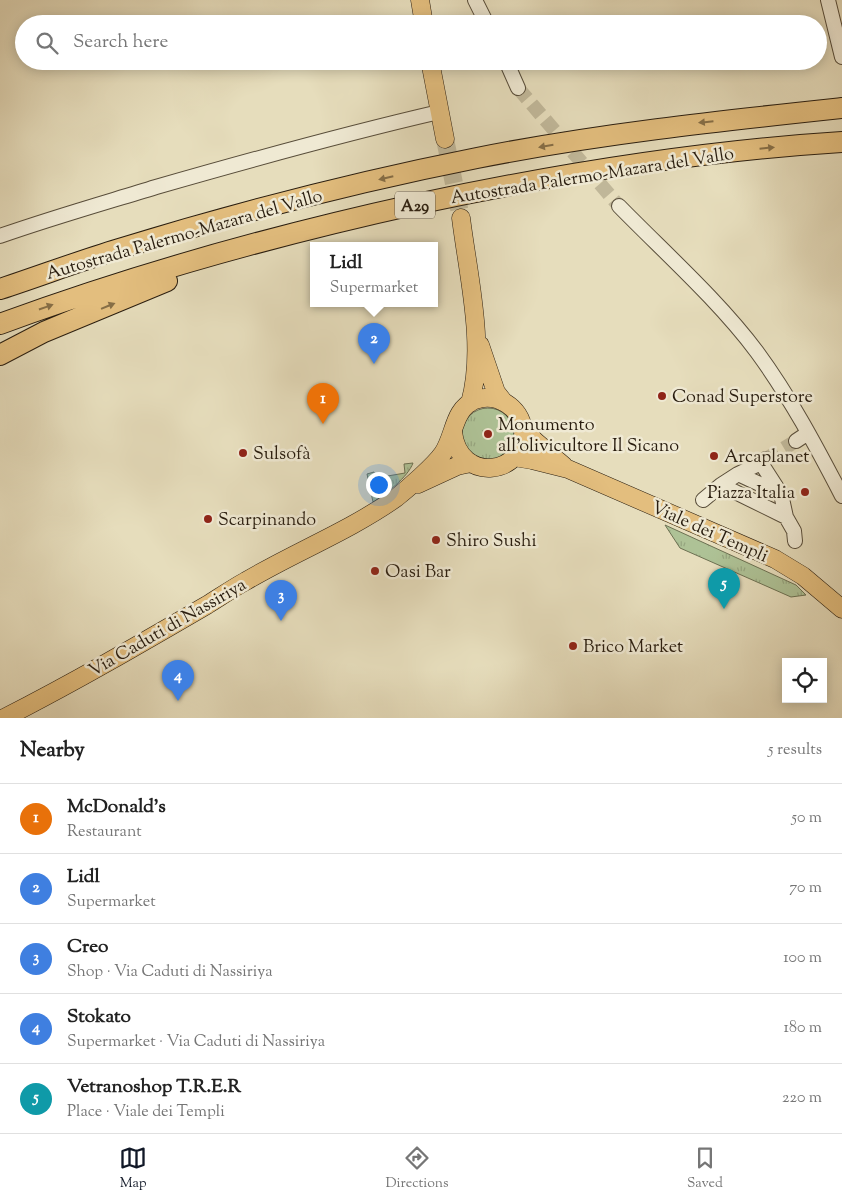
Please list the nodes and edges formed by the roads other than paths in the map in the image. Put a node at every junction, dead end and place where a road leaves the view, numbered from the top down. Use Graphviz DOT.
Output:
graph roads {
  1 [pos="420,0"];
  2 [pos="475,0"];
  3 [pos="828,0"];
  4 [pos="422,15"];
  5 [pos="482,15"];
  6 [pos="842,57"];
  7 [pos="432,70"];
  8 [pos="510,70"];
  9 [pos="518,88"];
  10 [pos="842,108"];
  11 [pos="439,112"];
  12 [pos="445,139"];
  13 [pos="842,142"];
  14 [pos="618,206"];
  15 [pos="363,216"];
  16 [pos="461,218"];
  17 [pos="44,220"];
  18 [pos="0,229"];
  19 [pos="0,236"];
  20 [pos="0,289"];
  21 [pos="0,324"];
  22 [pos="477,338"];
  23 [pos="0,355"];
  24 [pos="503,401"];
  25 [pos="470,403"];
  26 [pos="523,428"];
  27 [pos="453,432"];
  28 [pos="808,433"];
  29 [pos="796,441"];
  30 [pos="514,457"];
  31 [pos="471,463"];
  32 [pos="568,469"];
  33 [pos="738,474"];
  34 [pos="721,485"];
  35 [pos="406,490"];
  36 [pos="781,494"];
  37 [pos="842,496"];
  38 [pos="703,500"];
  39 [pos="786,517"];
  40 [pos="794,541"];
  41 [pos="842,609"];
  42 [pos="4,718"];
  1 -- 4 [label="main road"];
  2 -- 5 [label="street"];
  3 -- 6 [label="street"];
  7 -- 11 [label="main road"];
  8 -- 9 [label="street"];
  10 -- 20 [label="highway, Autostrada Palermo-Mazara del Vallo / A29, one-way"];
  11 -- 12 [label="main road"];
  11 -- 17 [label="street"];
  15 -- 13 [label="highway, Autostrada Palermo-Mazara del Vallo / A29, one-way"];
  14 -- 28 [label="street"];
  21 -- 15 [label="highway, Autostrada Palermo-Mazara del Vallo / A29, one-way"];
  23 -- 15 [label="highway, one-way"];
  16 -- 22 [label="main road"];
  17 -- 18 [label="street"];
  17 -- 19 [label="street"];
  22 -- 24 [label="main road"];
  22 -- 25 [label="main road"];
  24 -- 25 [label="main road"];
  24 -- 26 [label="main road"];
  25 -- 27 [label="main road"];
  26 -- 30 [label="main road"];
  26 -- 32 [label="main road"];
  27 -- 31 [label="main road"];
  27 -- 35 [label="main road"];
  28 -- 29 [label="street"];
  28 -- 37 [label="street"];
  30 -- 31 [label="main road"];
  30 -- 32 [label="main road"];
  31 -- 35 [label="main road"];
  32 -- 41 [label="main road, Viale dei Templi"];
  33 -- 34 [label="street"];
  33 -- 36 [label="street"];
  33 -- 36 [label="street"];
  34 -- 38 [label="street"];
  34 -- 39 [label="street"];
  35 -- 42 [label="main road, Via Caduti di Nassiriya"];
  36 -- 39 [label="street"];
  39 -- 40 [label="street"];
}
